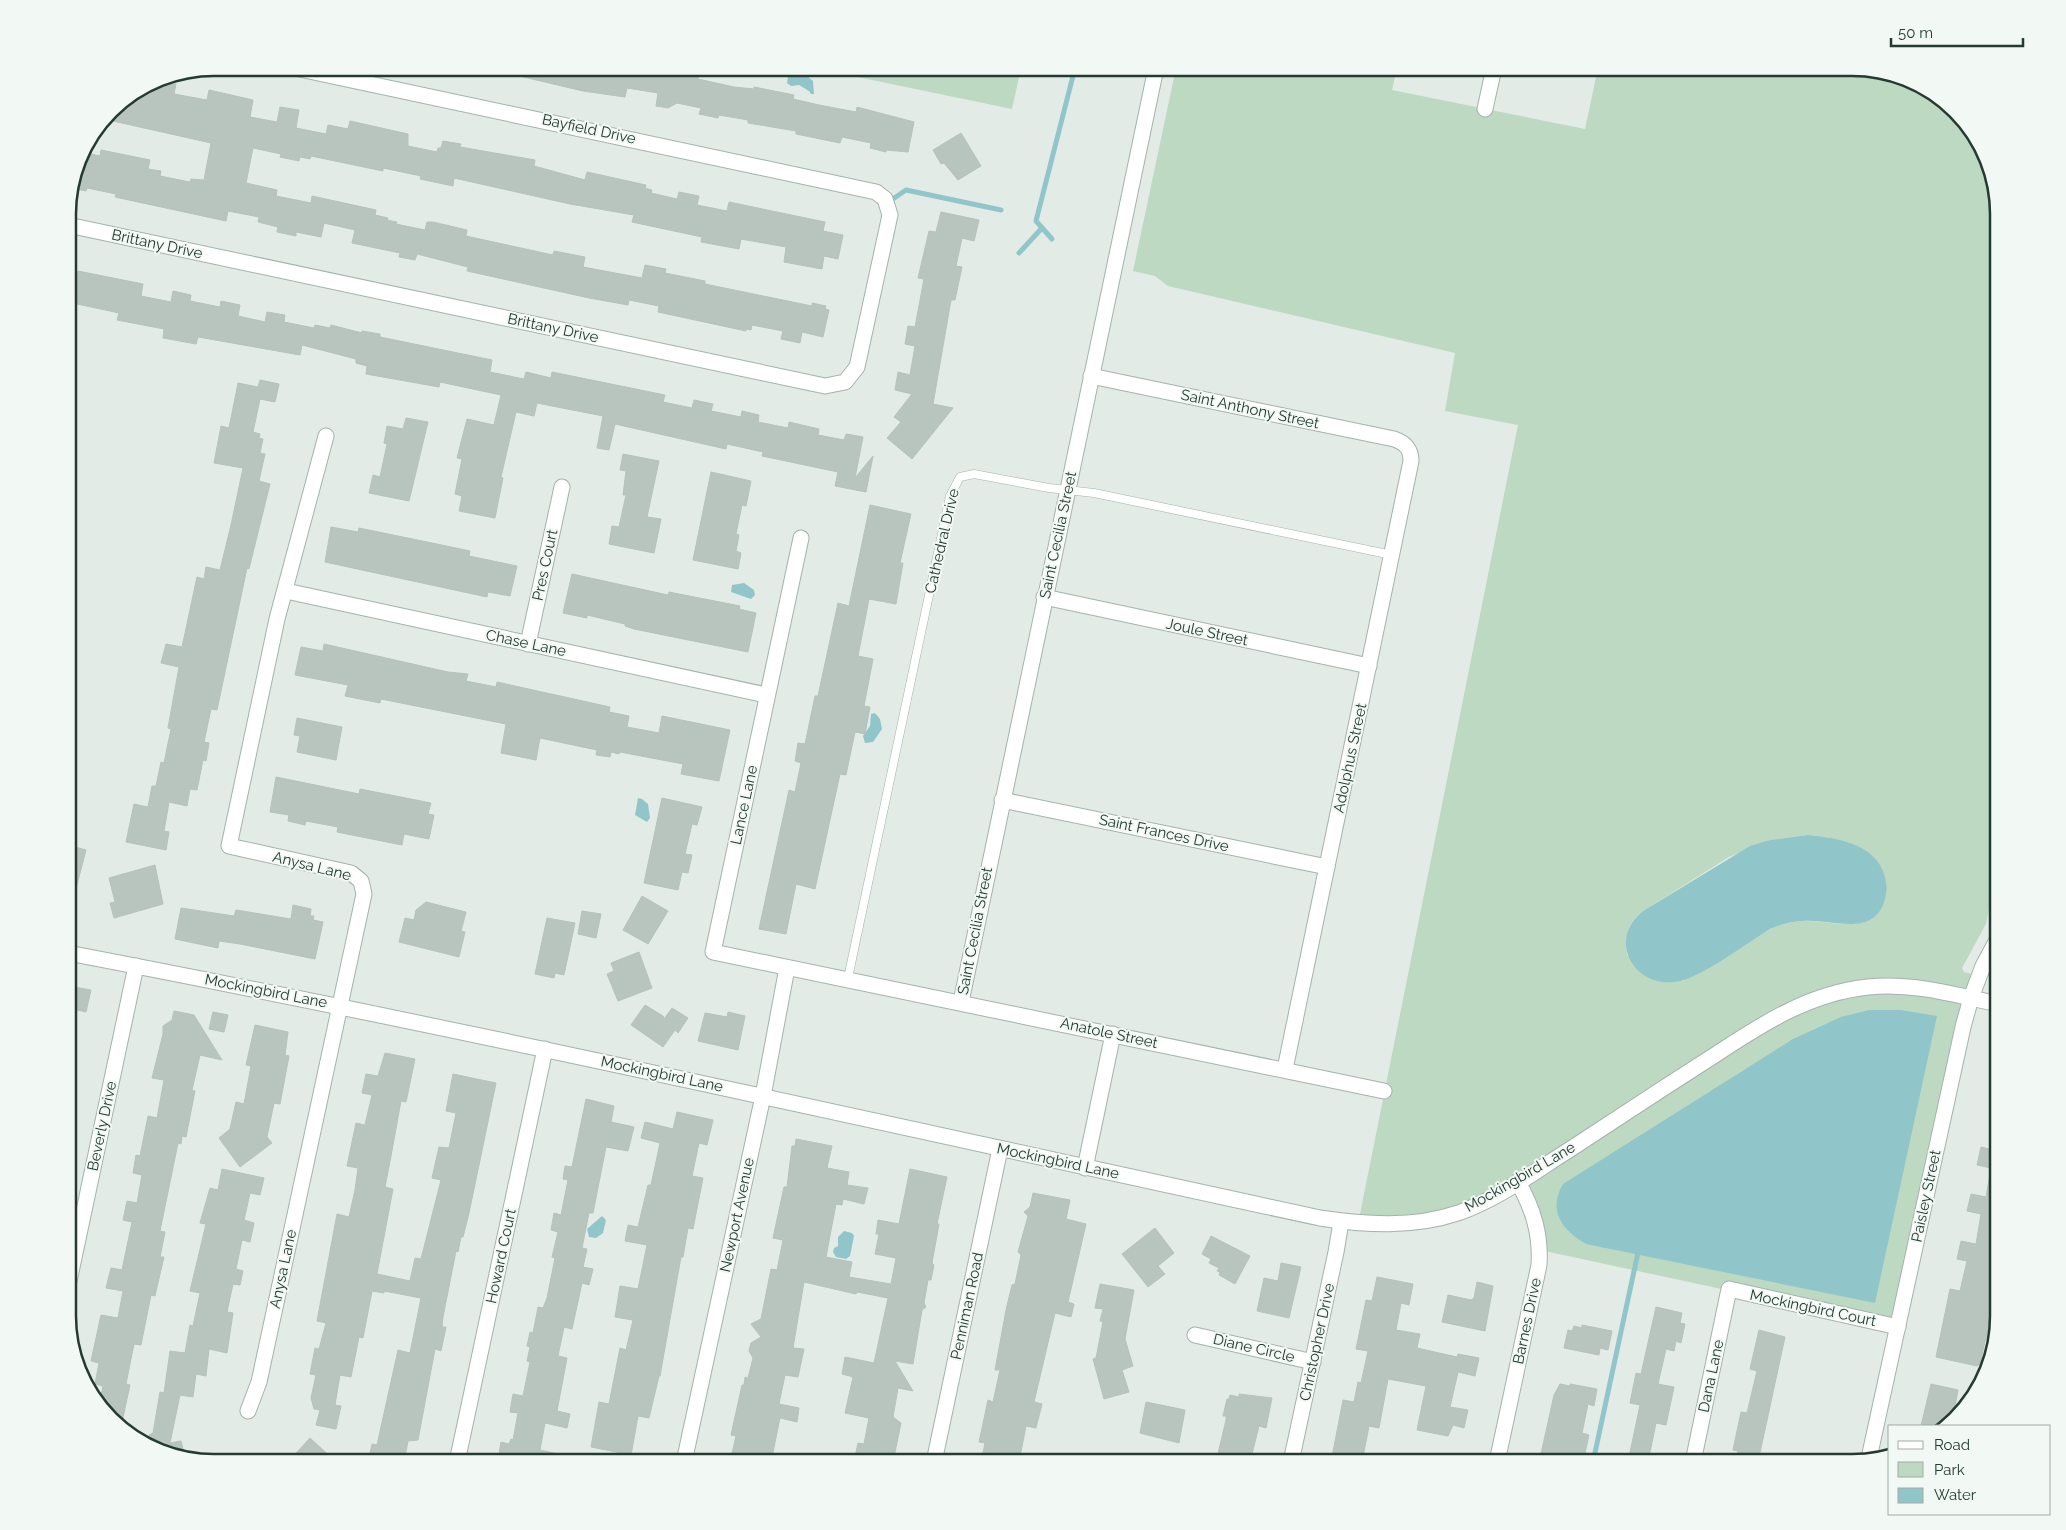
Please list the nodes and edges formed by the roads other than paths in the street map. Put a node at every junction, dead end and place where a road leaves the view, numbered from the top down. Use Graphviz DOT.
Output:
graph roads {
  1 [pos="1154,76"];
  2 [pos="1492,76"];
  3 [pos="337,77"];
  4 [pos="1485,109"];
  5 [pos="881,195"];
  6 [pos="77,227"];
  7 [pos="1091,376"];
  8 [pos="326,436"];
  9 [pos="1407,446"];
  10 [pos="562,487"];
  11 [pos="1068,490"];
  12 [pos="801,538"];
  13 [pos="1392,555"];
  14 [pos="286,591"];
  15 [pos="1044,597"];
  16 [pos="528,644"];
  17 [pos="1370,666"];
  18 [pos="766,695"];
  19 [pos="1002,800"];
  20 [pos="1327,867"];
  21 [pos="1990,953"];
  22 [pos="77,955"];
  23 [pos="136,966"];
  24 [pos="787,968"];
  25 [pos="841,978"];
  26 [pos="1971,998"];
  27 [pos="961,1002"];
  28 [pos="1990,1002"];
  29 [pos="341,1006"];
  30 [pos="1114,1034"];
  31 [pos="545,1049"];
  32 [pos="1285,1069"];
  33 [pos="1384,1091"];
  34 [pos="763,1096"];
  35 [pos="1000,1149"];
  36 [pos="1085,1168"];
  37 [pos="1518,1182"];
  38 [pos="1341,1222"];
  39 [pos="77,1244"];
  40 [pos="1729,1290"];
  41 [pos="1898,1327"];
  42 [pos="1194,1335"];
  43 [pos="1313,1362"];
  44 [pos="248,1411"];
  45 [pos="1871,1453"];
  46 [pos="459,1454"];
  47 [pos="686,1454"];
  48 [pos="936,1454"];
  49 [pos="1293,1454"];
  50 [pos="1499,1454"];
  51 [pos="1695,1454"];
  1 -- 7 [label="street, Saint Cecilia Street"];
  2 -- 4 [label="street"];
  3 -- 5 [label="street, Bayfield Drive"];
  5 -- 6 [label="street, Brittany Drive"];
  7 -- 9 [label="street, Saint Anthony Street"];
  7 -- 11 [label="street, Saint Cecilia Street"];
  8 -- 14 [label="street, Anysa Lane"];
  9 -- 13 [label="street, Adolphus Street"];
  10 -- 16 [label="street, Pres Court"];
  11 -- 13 [label="lane, Cathedral Drive"];
  11 -- 15 [label="street, Saint Cecilia Street"];
  11 -- 25 [label="lane, Cathedral Drive"];
  12 -- 18 [label="street, Lance Lane"];
  13 -- 17 [label="street, Adolphus Street"];
  14 -- 16 [label="street, Chase Lane"];
  14 -- 29 [label="street, Anysa Lane"];
  15 -- 17 [label="street, Joule Street"];
  15 -- 19 [label="street, Saint Cecilia Street"];
  16 -- 18 [label="street, Chase Lane"];
  17 -- 20 [label="street, Adolphus Street"];
  18 -- 24 [label="street, Lance Lane"];
  19 -- 20 [label="street, Saint Frances Drive"];
  19 -- 27 [label="street, Saint Cecilia Street"];
  20 -- 32 [label="street, Adolphus Street"];
  21 -- 26 [label="street, Paisley Street"];
  22 -- 23 [label="street, Mockingbird Lane"];
  23 -- 29 [label="street, Mockingbird Lane"];
  23 -- 39 [label="street, Beverly Drive"];
  24 -- 25 [label="street, Lance Lane"];
  24 -- 34 [label="street, Newport Avenue"];
  25 -- 27 [label="street, Anatole Street"];
  26 -- 28 [label="street, Mockingbird Lane"];
  26 -- 37 [label="street, Mockingbird Lane"];
  26 -- 41 [label="street, Paisley Street"];
  27 -- 30 [label="street, Anatole Street"];
  29 -- 31 [label="street, Mockingbird Lane"];
  29 -- 44 [label="street, Anysa Lane"];
  30 -- 32 [label="street, Anatole Street"];
  30 -- 36 [label="street"];
  31 -- 34 [label="street, Mockingbird Lane"];
  31 -- 46 [label="street, Howard Court"];
  32 -- 33 [label="street, Anatole Street"];
  34 -- 35 [label="street, Mockingbird Lane"];
  34 -- 47 [label="street, Newport Avenue"];
  35 -- 36 [label="street, Mockingbird Lane"];
  35 -- 48 [label="street, Penniman Road"];
  36 -- 38 [label="street, Mockingbird Lane"];
  37 -- 38 [label="street, Mockingbird Lane"];
  37 -- 50 [label="street, Barnes Drive"];
  38 -- 43 [label="street, Christopher Drive"];
  40 -- 41 [label="street, Mockingbird Court"];
  40 -- 51 [label="street, Dana Lane"];
  41 -- 45 [label="street, Paisley Street"];
  42 -- 43 [label="street, Diane Circle"];
  43 -- 49 [label="street, Christopher Drive"];
}
